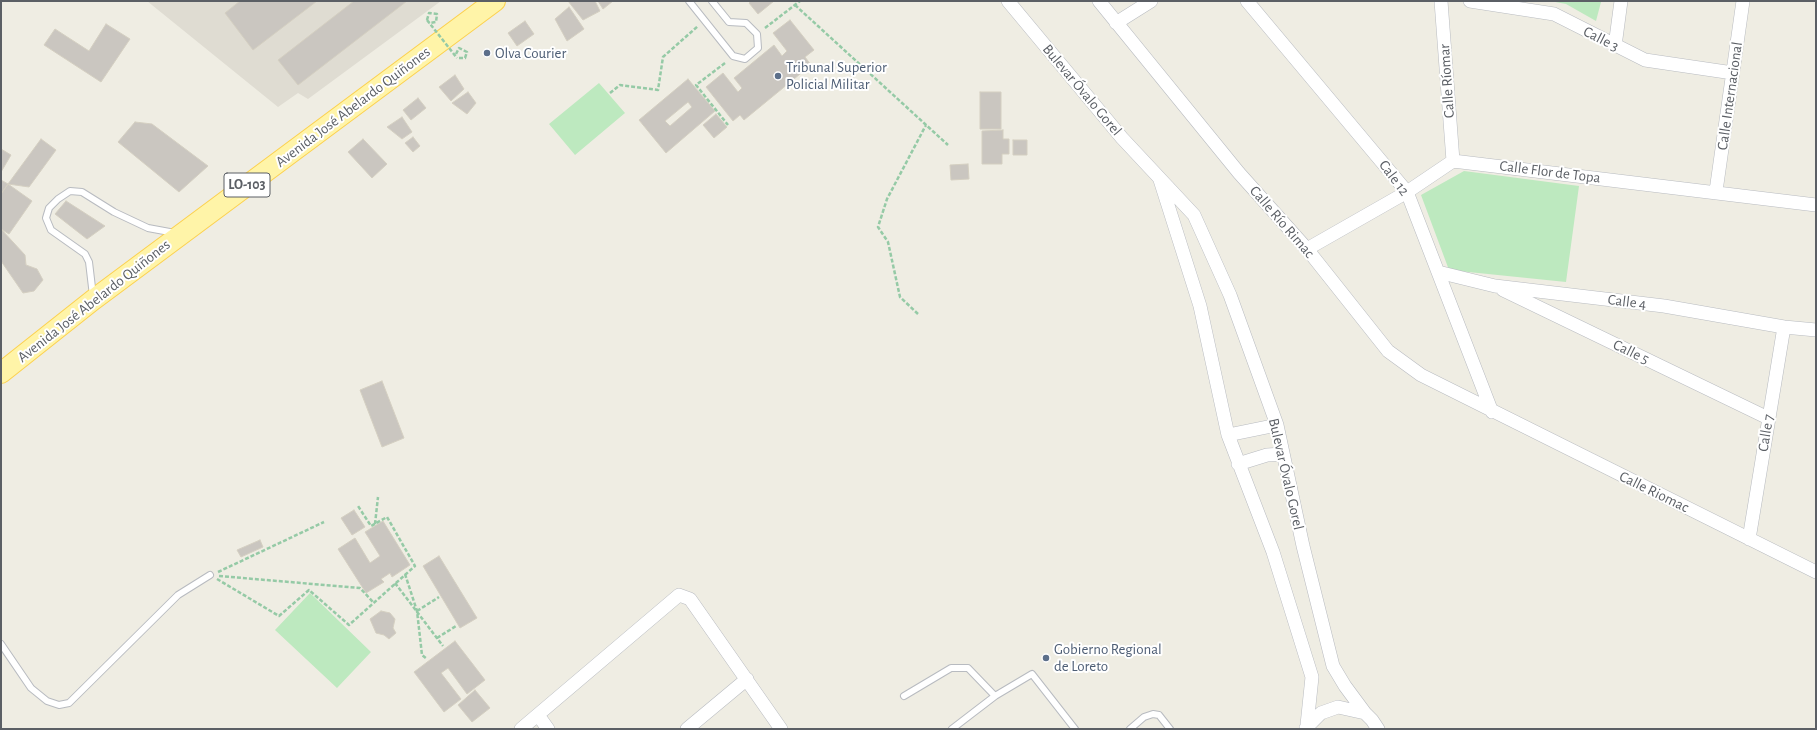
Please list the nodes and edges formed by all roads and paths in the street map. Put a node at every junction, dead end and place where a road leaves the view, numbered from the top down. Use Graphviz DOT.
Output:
graph roads {
  1 [pos="495,1"];
  2 [pos="689,1"];
  3 [pos="712,1"];
  4 [pos="800,1"];
  5 [pos="1008,1"];
  6 [pos="1099,1"];
  7 [pos="1151,1"];
  8 [pos="1247,1"];
  9 [pos="1441,1"];
  10 [pos="1470,1"];
  11 [pos="1622,1"];
  12 [pos="1743,1"];
  13 [pos="795,5"];
  14 [pos="705,21"];
  15 [pos="428,22"];
  16 [pos="1116,23"];
  17 [pos="757,34"];
  18 [pos="1615,46"];
  19 [pos="457,56"];
  20 [pos="733,56"];
  21 [pos="1733,73"];
  22 [pos="610,93"];
  23 [pos="728,125"];
  24 [pos="926,125"];
  25 [pos="948,145"];
  26 [pos="1453,161"];
  27 [pos="1159,177"];
  28 [pos="1716,191"];
  29 [pos="1407,192"];
  30 [pos="1816,204"];
  31 [pos="181,234"];
  32 [pos="1307,249"];
  33 [pos="1438,272"];
  34 [pos="1495,286"];
  35 [pos="93,300"];
  36 [pos="918,314"];
  37 [pos="1784,327"];
  38 [pos="1816,330"];
  39 [pos="1,372"];
  40 [pos="1492,412"];
  41 [pos="1768,418"];
  42 [pos="1277,425"];
  43 [pos="1228,435"];
  44 [pos="1283,454"];
  45 [pos="1238,464"];
  46 [pos="378,497"];
  47 [pos="358,506"];
  48 [pos="324,522"];
  49 [pos="375,524"];
  50 [pos="1748,539"];
  51 [pos="1816,572"];
  52 [pos="405,574"];
  53 [pos="210,575"];
  54 [pos="395,583"];
  55 [pos="439,597"];
  56 [pos="373,602"];
  57 [pos="417,611"];
  58 [pos="456,626"];
  59 [pos="437,638"];
  60 [pos="1,644"];
  61 [pos="443,646"];
  62 [pos="427,659"];
  63 [pos="747,679"];
  64 [pos="904,696"];
  65 [pos="995,696"];
  66 [pos="538,715"];
  67 [pos="1372,721"];
  68 [pos="1306,727"];
  69 [pos="521,729"];
  70 [pos="548,729"];
  71 [pos="687,729"];
  72 [pos="781,729"];
  73 [pos="952,729"];
  74 [pos="1075,729"];
  75 [pos="1130,729"];
  76 [pos="1170,729"];
  77 [pos="1384,729"];
  1 -- 31 [label="main road, Avenida José Abelardo Quiñones / LO-103"];
  2 -- 14 [label="lane"];
  3 -- 17 [label="lane"];
  4 -- 13 [label="path"];
  5 -- 27 [label="street, Bulevar Óvalo Gorel"];
  6 -- 16 [label="street, Calle Río Rimac"];
  7 -- 16 [label="street"];
  8 -- 29 [label="street, Cale 12"];
  9 -- 26 [label="street, Calle Ríomar"];
  10 -- 18 [label="street, Calle 3"];
  11 -- 18 [label="street"];
  12 -- 21 [label="street, Calle Internacional"];
  13 -- 17 [label="path"];
  13 -- 24 [label="path"];
  14 -- 20 [label="lane"];
  14 -- 22 [label="path"];
  15 -- 19 [label="path, bridge"];
  16 -- 32 [label="street, Calle Río Rimac"];
  17 -- 20 [label="lane"];
  18 -- 21 [label="street, Calle 3"];
  20 -- 23 [label="path"];
  21 -- 28 [label="street, Calle Internacional"];
  24 -- 25 [label="path"];
  24 -- 36 [label="path"];
  26 -- 28 [label="street, Calle Flor de Topa"];
  26 -- 29 [label="street"];
  27 -- 42 [label="street, Bulevar Óvalo Gorel"];
  27 -- 43 [label="street, Bulevar Óvalo Gorel"];
  28 -- 30 [label="street, Calle Flor de Topa"];
  29 -- 32 [label="street"];
  29 -- 33 [label="street, Cale 12"];
  31 -- 35 [label="main road, Avenida José Abelardo Quiñones / LO-103"];
  31 -- 35 [label="lane"];
  32 -- 40 [label="street, Calle Río Rimac"];
  33 -- 34 [label="street, Calle 4"];
  33 -- 40 [label="street, Cale 12"];
  34 -- 37 [label="street, Calle 4"];
  34 -- 41 [label="street, Calle 5"];
  35 -- 39 [label="main road, Avenida José Abelardo Quiñones / LO-103"];
  37 -- 38 [label="street, Calle 4"];
  37 -- 41 [label="street, Calle 7"];
  40 -- 50 [label="street, Calle Riomac"];
  41 -- 50 [label="street, Calle 7"];
  42 -- 43 [label="street"];
  42 -- 44 [label="street, Bulevar Óvalo Gorel"];
  43 -- 45 [label="street, Bulevar Óvalo Gorel"];
  44 -- 45 [label="street"];
  44 -- 67 [label="street, Bulevar Óvalo Gorel"];
  45 -- 68 [label="street, Bulevar Óvalo Gorel"];
  46 -- 49 [label="path"];
  47 -- 49 [label="path"];
  48 -- 53 [label="path"];
  49 -- 52 [label="path"];
  50 -- 51 [label="street, Calle Riomac"];
  52 -- 54 [label="path"];
  52 -- 57 [label="path"];
  53 -- 56 [label="path"];
  53 -- 56 [label="path"];
  53 -- 60 [label="lane"];
  54 -- 56 [label="path"];
  54 -- 57 [label="path"];
  55 -- 57 [label="path"];
  57 -- 59 [label="path"];
  57 -- 62 [label="path"];
  58 -- 59 [label="path"];
  59 -- 61 [label="path"];
  63 -- 66 [label="street"];
  63 -- 71 [label="street"];
  63 -- 72 [label="street"];
  64 -- 65 [label="lane"];
  65 -- 73 [label="lane"];
  65 -- 74 [label="lane"];
  66 -- 69 [label="street"];
  66 -- 70 [label="street"];
  67 -- 68 [label="street, Bulevar Óvalo Gorel"];
  67 -- 77 [label="street"];
  75 -- 76 [label="lane"];
}
